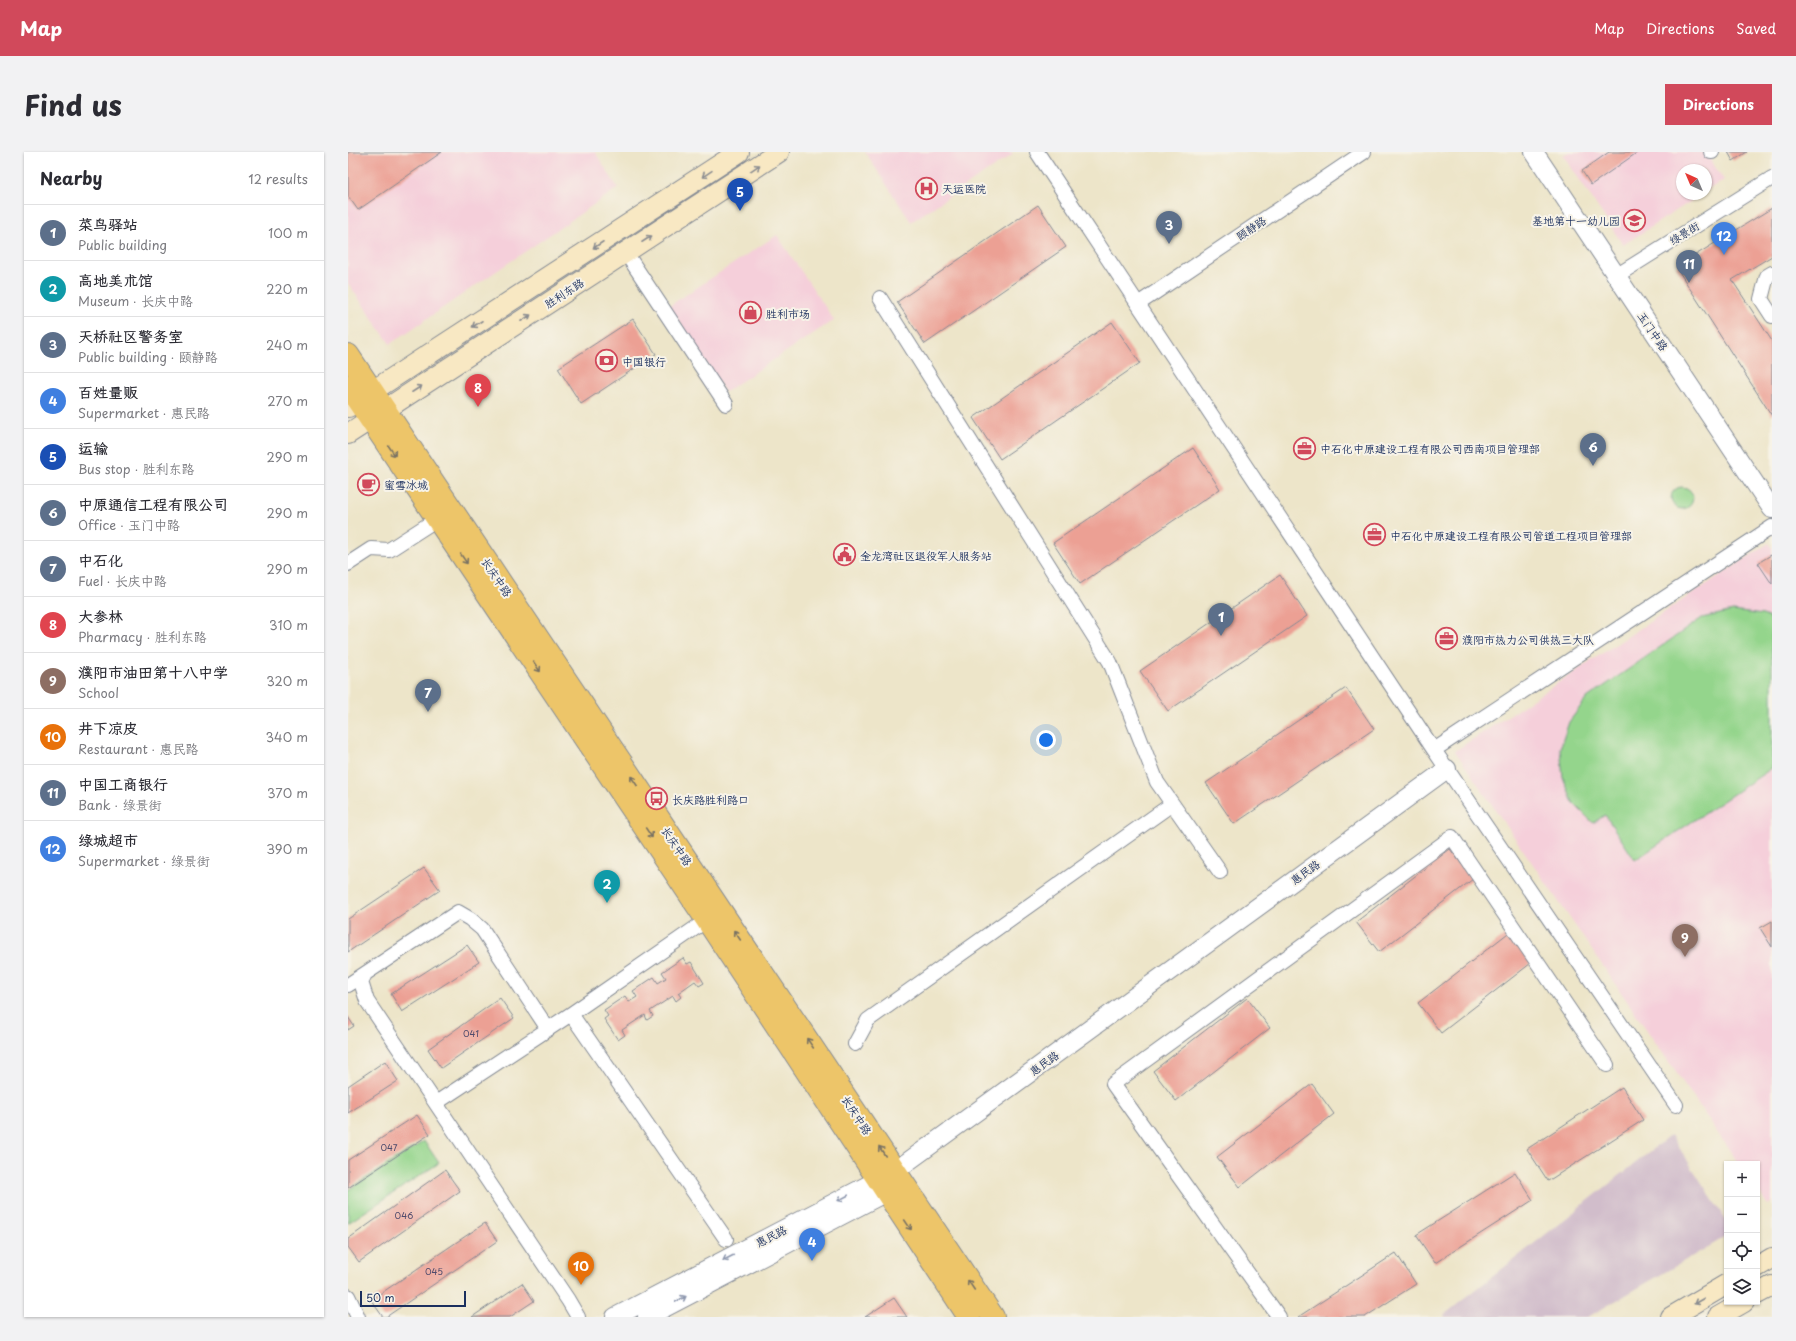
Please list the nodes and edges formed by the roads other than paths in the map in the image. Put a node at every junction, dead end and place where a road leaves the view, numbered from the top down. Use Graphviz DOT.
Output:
graph roads {
  1 [pos="739,152"];
  2 [pos="779,152"];
  3 [pos="1037,152"];
  4 [pos="1364,152"];
  5 [pos="1534,152"];
  6 [pos="1772,178"];
  7 [pos="626,253"];
  8 [pos="1772,273"];
  9 [pos="1616,276"];
  10 [pos="880,298"];
  11 [pos="1138,304"];
  12 [pos="1772,316"];
  13 [pos="348,354"];
  14 [pos="364,402"];
  15 [pos="726,404"];
  16 [pos="348,434"];
  17 [pos="1772,509"];
  18 [pos="437,518"];
  19 [pos="1772,527"];
  20 [pos="348,564"];
  21 [pos="1434,750"];
  22 [pos="1447,769"];
  23 [pos="1172,804"];
  24 [pos="1220,872"];
  25 [pos="707,920"];
  26 [pos="365,974"];
  27 [pos="348,985"];
  28 [pos="572,1014"];
  29 [pos="548,1029"];
  30 [pos="855,1044"];
  31 [pos="1607,1065"];
  32 [pos="436,1103"];
  33 [pos="1676,1105"];
  34 [pos="890,1182"];
  35 [pos="726,1239"];
  36 [pos="1772,1258"];
  37 [pos="1760,1264"];
  38 [pos="1724,1286"];
  39 [pos="1772,1286"];
  40 [pos="1760,1292"];
  41 [pos="348,1296"];
  42 [pos="1739,1305"];
  43 [pos="358,1317"];
  44 [pos="578,1317"];
  45 [pos="615,1317"];
  46 [pos="647,1317"];
  47 [pos="969,1317"];
  48 [pos="993,1317"];
  49 [pos="1279,1317"];
  50 [pos="1671,1317"];
  51 [pos="1718,1317"];
  1 -- 14 [label="main road, 胜利东路, one-way"];
  7 -- 2 [label="main road, 胜利东路, one-way"];
  3 -- 11 [label="street"];
  4 -- 11 [label="street, 颐静路"];
  5 -- 9 [label="street, 玉门中路"];
  6 -- 9 [label="street, 绿景街"];
  14 -- 7 [label="main road, 胜利东路, one-way"];
  7 -- 15 [label="street"];
  8 -- 12 [label="street"];
  9 -- 17 [label="street, 玉门中路"];
  10 -- 23 [label="street"];
  11 -- 21 [label="street"];
  13 -- 14 [label="main road, 长庆中路"];
  14 -- 16 [label="main road, 胜利东路"];
  14 -- 18 [label="main road, 长庆中路, one-way"];
  34 -- 14 [label="main road, 长庆中路, one-way"];
  18 -- 20 [label="street"];
  18 -- 25 [label="main road, 长庆中路, one-way"];
  19 -- 21 [label="street"];
  21 -- 22 [label="street"];
  22 -- 33 [label="street"];
  22 -- 34 [label="street, 惠民路"];
  23 -- 24 [label="street"];
  23 -- 30 [label="street"];
  25 -- 28 [label="street"];
  25 -- 34 [label="main road, 长庆中路"];
  26 -- 27 [label="street"];
  26 -- 29 [label="street"];
  26 -- 32 [label="street"];
  28 -- 29 [label="street"];
  28 -- 35 [label="street"];
  29 -- 32 [label="street"];
  31 -- 49 [label="street"];
  32 -- 44 [label="street"];
  34 -- 45 [label="street, 惠民路, one-way"];
  46 -- 34 [label="street, 惠民路, one-way"];
  34 -- 47 [label="main road, 长庆中路, one-way"];
  48 -- 34 [label="main road, 长庆中路, one-way"];
  36 -- 37 [label="main road"];
  38 -- 50 [label="main road, one-way"];
  39 -- 40 [label="main road"];
  41 -- 43 [label="street"];
  42 -- 51 [label="main road"];
}
